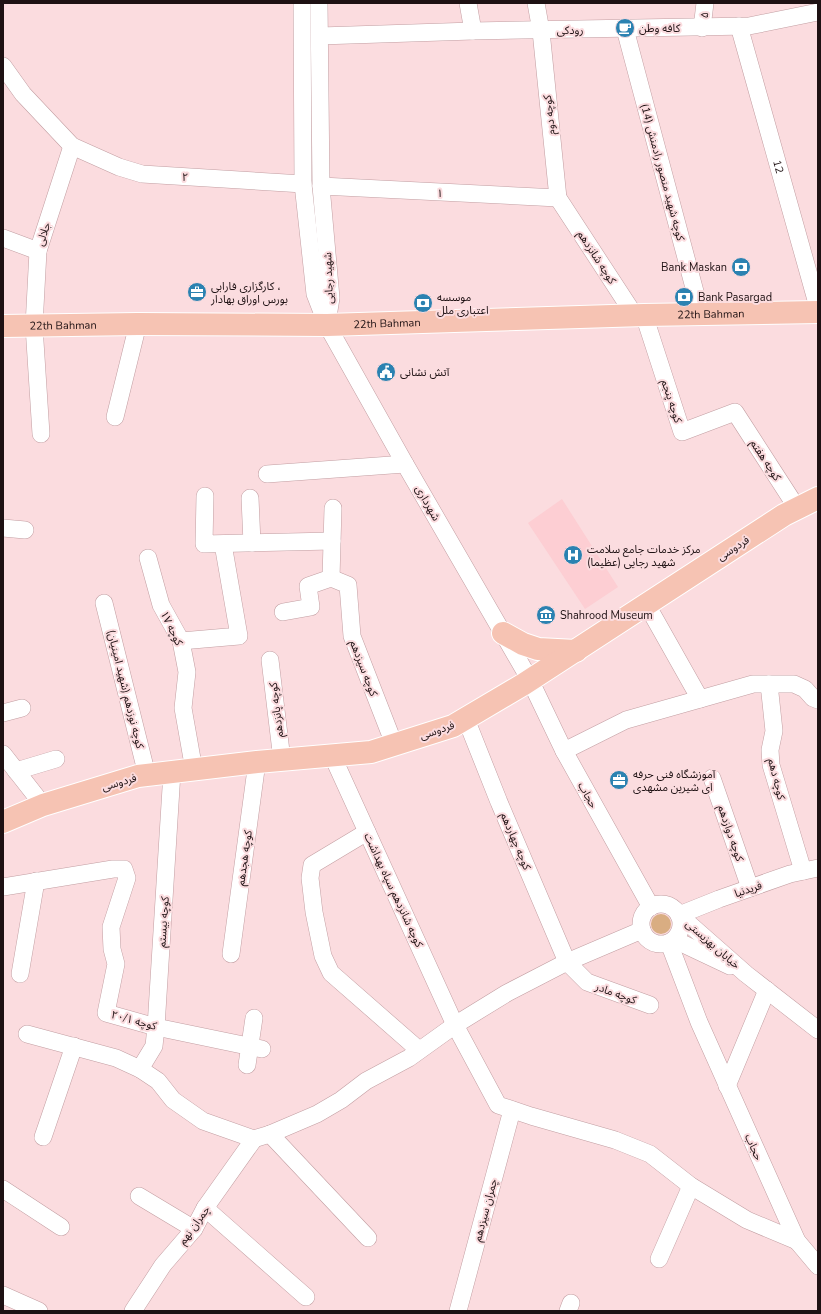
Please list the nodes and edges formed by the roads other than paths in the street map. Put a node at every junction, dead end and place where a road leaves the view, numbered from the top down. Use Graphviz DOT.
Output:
graph roads {
  1 [pos="302,3"];
  2 [pos="319,3"];
  3 [pos="468,3"];
  4 [pos="536,3"];
  5 [pos="705,3"];
  6 [pos="818,12"];
  7 [pos="739,26"];
  8 [pos="702,28"];
  9 [pos="625,29"];
  10 [pos="473,31"];
  11 [pos="541,31"];
  12 [pos="320,36"];
  13 [pos="3,66"];
  14 [pos="72,146"];
  15 [pos="303,184"];
  16 [pos="321,186"];
  17 [pos="558,198"];
  18 [pos="3,238"];
  19 [pos="38,251"];
  20 [pos="818,308"];
  21 [pos="818,312"];
  22 [pos="701,314"];
  23 [pos="640,316"];
  24 [pos="138,324"];
  25 [pos="327,325"];
  26 [pos="3,326"];
  27 [pos="34,326"];
  28 [pos="735,412"];
  29 [pos="115,417"];
  30 [pos="41,434"];
  31 [pos="405,464"];
  32 [pos="267,474"];
  33 [pos="204,496"];
  34 [pos="250,498"];
  35 [pos="818,498"];
  36 [pos="333,508"];
  37 [pos="797,508"];
  38 [pos="3,528"];
  39 [pos="25,530"];
  40 [pos="332,541"];
  41 [pos="252,543"];
  42 [pos="223,544"];
  43 [pos="148,558"];
  44 [pos="331,578"];
  45 [pos="104,603"];
  46 [pos="647,605"];
  47 [pos="283,612"];
  48 [pos="503,633"];
  49 [pos="181,641"];
  50 [pos="576,651"];
  51 [pos="270,660"];
  52 [pos="530,680"];
  53 [pos="769,684"];
  54 [pos="700,699"];
  55 [pos="818,700"];
  56 [pos="22,708"];
  57 [pos="3,713"];
  58 [pos="466,719"];
  59 [pos="394,744"];
  60 [pos="564,751"];
  61 [pos="3,754"];
  62 [pos="332,755"];
  63 [pos="56,759"];
  64 [pos="282,760"];
  65 [pos="257,762"];
  66 [pos="194,770"];
  67 [pos="16,771"];
  68 [pos="172,772"];
  69 [pos="147,775"];
  70 [pos="712,778"];
  71 [pos="43,805"];
  72 [pos="3,822"];
  73 [pos="367,832"];
  74 [pos="811,870"];
  75 [pos="36,881"];
  76 [pos="3,887"];
  77 [pos="750,888"];
  78 [pos="651,907"];
  79 [pos="679,915"];
  80 [pos="642,930"];
  81 [pos="667,942"];
  82 [pos="231,954"];
  83 [pos="567,962"];
  84 [pos="20,974"];
  85 [pos="746,974"];
  86 [pos="767,990"];
  87 [pos="650,1005"];
  88 [pos="254,1018"];
  89 [pos="455,1025"];
  90 [pos="156,1026"];
  91 [pos="818,1030"];
  92 [pos="27,1034"];
  93 [pos="74,1046"];
  94 [pos="256,1048"];
  95 [pos="419,1050"];
  96 [pos="247,1065"];
  97 [pos="140,1069"];
  98 [pos="727,1086"];
  99 [pos="512,1110"];
  100 [pos="43,1137"];
  101 [pos="262,1137"];
  102 [pos="691,1186"];
  103 [pos="3,1189"];
  104 [pos="138,1196"];
  105 [pos="205,1208"];
  106 [pos="61,1227"];
  107 [pos="194,1229"];
  108 [pos="368,1238"];
  109 [pos="797,1241"];
  110 [pos="659,1259"];
  111 [pos="818,1266"];
  112 [pos="3,1295"];
  113 [pos="306,1297"];
  114 [pos="39,1311"];
  115 [pos="133,1311"];
  116 [pos="458,1311"];
  1 -- 15 [label="street, شهید رجایی"];
  2 -- 12 [label="street, شهید رجایی"];
  3 -- 10 [label="street"];
  4 -- 11 [label="street, کوچه دوم"];
  5 -- 8 [label="street, ۵"];
  6 -- 7 [label="street, رودکی"];
  7 -- 8 [label="street, رودکی"];
  7 -- 20 [label="street, 12"];
  8 -- 9 [label="street, رودکی"];
  9 -- 11 [label="street, رودکی"];
  9 -- 22 [label="street, کوچه شهید منصور رادمنش (14)"];
  10 -- 11 [label="street, رودکی"];
  10 -- 12 [label="street, رودکی"];
  11 -- 17 [label="street, کوچه دوم"];
  12 -- 16 [label="street, شهید رجایی"];
  13 -- 14 [label="street"];
  14 -- 15 [label="street, ۲"];
  14 -- 19 [label="street, جلالی"];
  15 -- 25 [label="street, شهید رجایی"];
  16 -- 17 [label="street, ۱"];
  16 -- 25 [label="street, شهید رجایی"];
  17 -- 23 [label="street, کوچه شانزدهم"];
  18 -- 19 [label="street"];
  19 -- 27 [label="street, جلالی"];
  21 -- 22 [label="main road, 22th Bahman"];
  22 -- 23 [label="main road, 22th Bahman"];
  23 -- 25 [label="main road, 22th Bahman"];
  23 -- 28 [label="street, کوچه پنجم"];
  24 -- 25 [label="main road, 22th Bahman"];
  24 -- 27 [label="main road, 22th Bahman"];
  24 -- 29 [label="street"];
  25 -- 31 [label="street, شهرداری"];
  26 -- 27 [label="main road, 22th Bahman"];
  27 -- 30 [label="street, جلالی"];
  28 -- 37 [label="street, کوچه هفتم"];
  31 -- 32 [label="street"];
  31 -- 48 [label="street, شهرداری"];
  33 -- 42 [label="street"];
  34 -- 41 [label="street"];
  35 -- 37 [label="main road, فردوسی"];
  36 -- 40 [label="street"];
  37 -- 46 [label="main road, فردوسی"];
  38 -- 39 [label="street"];
  40 -- 41 [label="street"];
  40 -- 44 [label="street"];
  41 -- 42 [label="street"];
  42 -- 49 [label="street"];
  43 -- 49 [label="street, ۱۷ کوچه"];
  44 -- 47 [label="street"];
  44 -- 59 [label="street, کوچه سیزدهم"];
  45 -- 69 [label="street, کوچه نوزدهم (شهید امینیان)"];
  46 -- 50 [label="main road, فردوسی"];
  46 -- 54 [label="street"];
  48 -- 50 [label="main road"];
  48 -- 52 [label="street, شهرداری"];
  49 -- 66 [label="street, ۱۷ کوچه"];
  50 -- 52 [label="main road, فردوسی"];
  51 -- 64 [label="street, کوچه پانزدهم"];
  52 -- 58 [label="main road, فردوسی"];
  52 -- 60 [label="street, حجاب"];
  53 -- 54 [label="street"];
  53 -- 55 [label="street"];
  53 -- 74 [label="street, کوچه دهم"];
  54 -- 60 [label="street"];
  56 -- 57 [label="street"];
  58 -- 59 [label="main road, فردوسی"];
  58 -- 83 [label="street, کوچه چهاردهم"];
  59 -- 62 [label="main road, فردوسی"];
  60 -- 78 [label="street, حجاب"];
  61 -- 67 [label="street"];
  62 -- 64 [label="main road, فردوسی"];
  62 -- 73 [label="street, کوچه شانزدهم سپاه بهداشت"];
  63 -- 67 [label="street"];
  64 -- 65 [label="main road, فردوسی"];
  65 -- 66 [label="main road, فردوسی"];
  65 -- 82 [label="street, کوچه هجدهم"];
  66 -- 68 [label="main road, فردوسی"];
  67 -- 71 [label="street"];
  68 -- 69 [label="main road, فردوسی"];
  68 -- 90 [label="street, کوچه بیستم"];
  69 -- 71 [label="main road, فردوسی"];
  70 -- 77 [label="street, کوچه دوازدهم"];
  71 -- 72 [label="main road, فردوسی"];
  73 -- 89 [label="street, کوچه شانزدهم سپاه بهداشت"];
  73 -- 95 [label="street"];
  74 -- 77 [label="street, فریدنیا"];
  75 -- 76 [label="street, کوچه ۲۰/۱"];
  75 -- 84 [label="street"];
  75 -- 90 [label="street, کوچه ۲۰/۱"];
  77 -- 79 [label="street, فریدنیا"];
  78 -- 79 [label="street"];
  78 -- 80 [label="street"];
  79 -- 81 [label="street"];
  79 -- 85 [label="street, خیابان بهزیستی"];
  80 -- 81 [label="street"];
  80 -- 83 [label="street"];
  81 -- 85 [label="street, خیابان بهزیستی"];
  81 -- 98 [label="street, حجاب"];
  83 -- 87 [label="street, کوچه مادر"];
  83 -- 89 [label="street"];
  85 -- 86 [label="street, خیابان بهزیستی"];
  86 -- 91 [label="street, خیابان بهزیستی"];
  86 -- 98 [label="street"];
  88 -- 94 [label="street"];
  89 -- 95 [label="street"];
  89 -- 99 [label="street, کوچه شانزدهم سپاه بهداشت"];
  90 -- 94 [label="street, کوچه ۲۰/۱"];
  90 -- 97 [label="street, کوچه بیستم"];
  92 -- 93 [label="street"];
  93 -- 97 [label="street"];
  93 -- 100 [label="street"];
  94 -- 96 [label="street"];
  95 -- 101 [label="street"];
  97 -- 101 [label="street"];
  98 -- 109 [label="street, حجاب"];
  99 -- 102 [label="street, کوچه شانزدهم سپاه بهداشت"];
  99 -- 116 [label="street, چمران سیزدهم"];
  101 -- 105 [label="street, چمران نهم"];
  101 -- 108 [label="street"];
  102 -- 109 [label="street, کوچه شانزدهم سپاه بهداشت"];
  102 -- 110 [label="street"];
  103 -- 106 [label="street"];
  104 -- 107 [label="street"];
  105 -- 107 [label="street, چمران نهم"];
  105 -- 113 [label="street"];
  107 -- 115 [label="street, چمران نهم"];
  109 -- 111 [label="street, حجاب"];
  112 -- 114 [label="street"];
}
